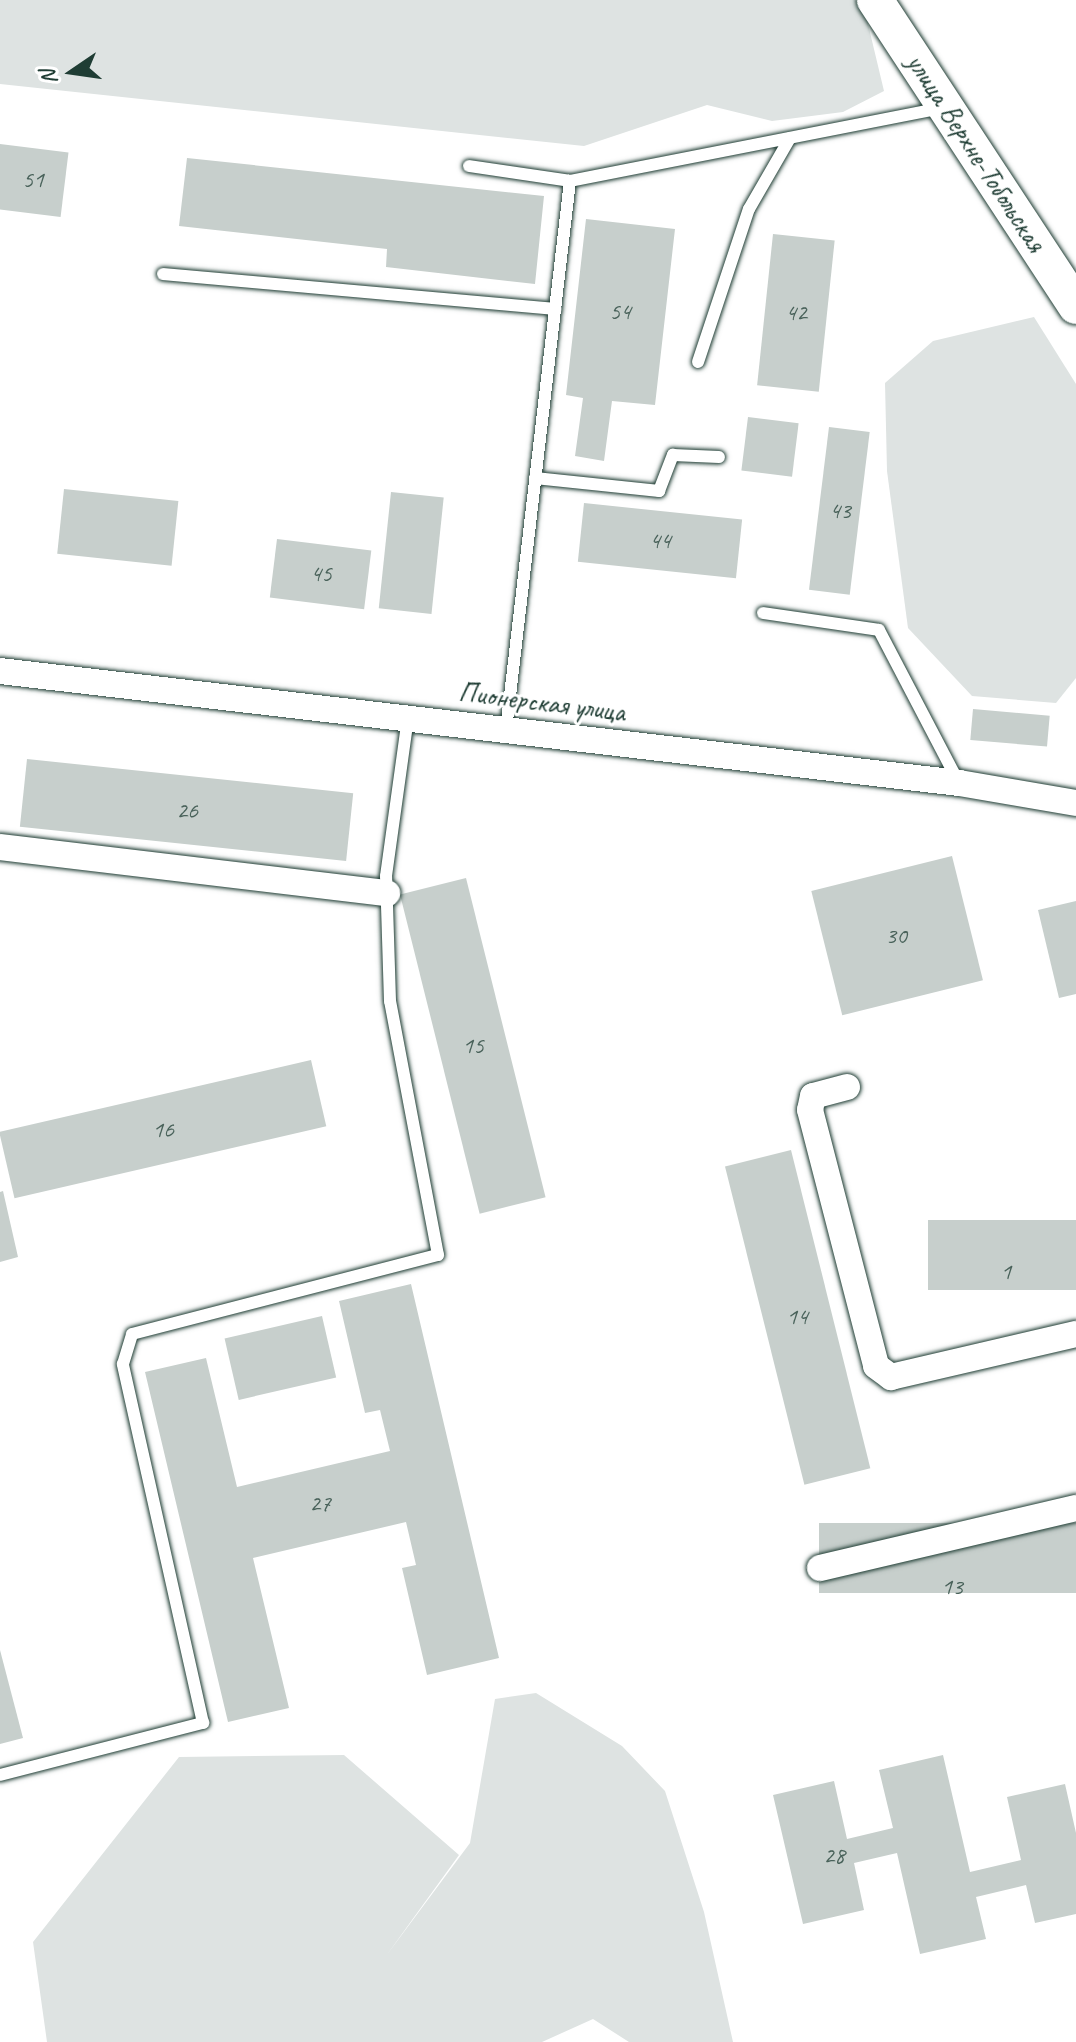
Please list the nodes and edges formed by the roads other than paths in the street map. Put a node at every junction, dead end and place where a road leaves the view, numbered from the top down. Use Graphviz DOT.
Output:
graph roads {
  1 [pos="875,0"];
  2 [pos="946,108"];
  3 [pos="790,138"];
  4 [pos="469,166"];
  5 [pos="570,181"];
  6 [pos="163,274"];
  7 [pos="1076,306"];
  8 [pos="555,309"];
  9 [pos="698,362"];
  10 [pos="719,457"];
  11 [pos="535,478"];
  12 [pos="763,613"];
  13 [pos="0,671"];
  14 [pos="408,718"];
  15 [pos="506,730"];
  16 [pos="959,783"];
  17 [pos="1076,803"];
  18 [pos="0,847"];
  19 [pos="387,893"];
  20 [pos="847,1087"];
  21 [pos="1076,1334"];
  22 [pos="1076,1508"];
  23 [pos="820,1568"];
  24 [pos="0,1775"];
  1 -- 2 [label="street, улица Верхне-Тобольская"];
  2 -- 3 [label="lane"];
  2 -- 7 [label="street, улица Верхне-Тобольская"];
  3 -- 5 [label="lane"];
  3 -- 9 [label="lane"];
  4 -- 5 [label="lane"];
  5 -- 8 [label="lane"];
  6 -- 8 [label="lane"];
  8 -- 11 [label="lane"];
  10 -- 11 [label="lane"];
  11 -- 15 [label="lane"];
  12 -- 16 [label="lane"];
  13 -- 14 [label="street, Пионерская улица"];
  14 -- 15 [label="street, Пионерская улица"];
  14 -- 19 [label="lane"];
  15 -- 16 [label="street, Пионерская улица"];
  16 -- 17 [label="street, Пионерская улица"];
  18 -- 19 [label="street"];
  19 -- 24 [label="lane"];
  20 -- 21 [label="street"];
  22 -- 23 [label="street"];
}
